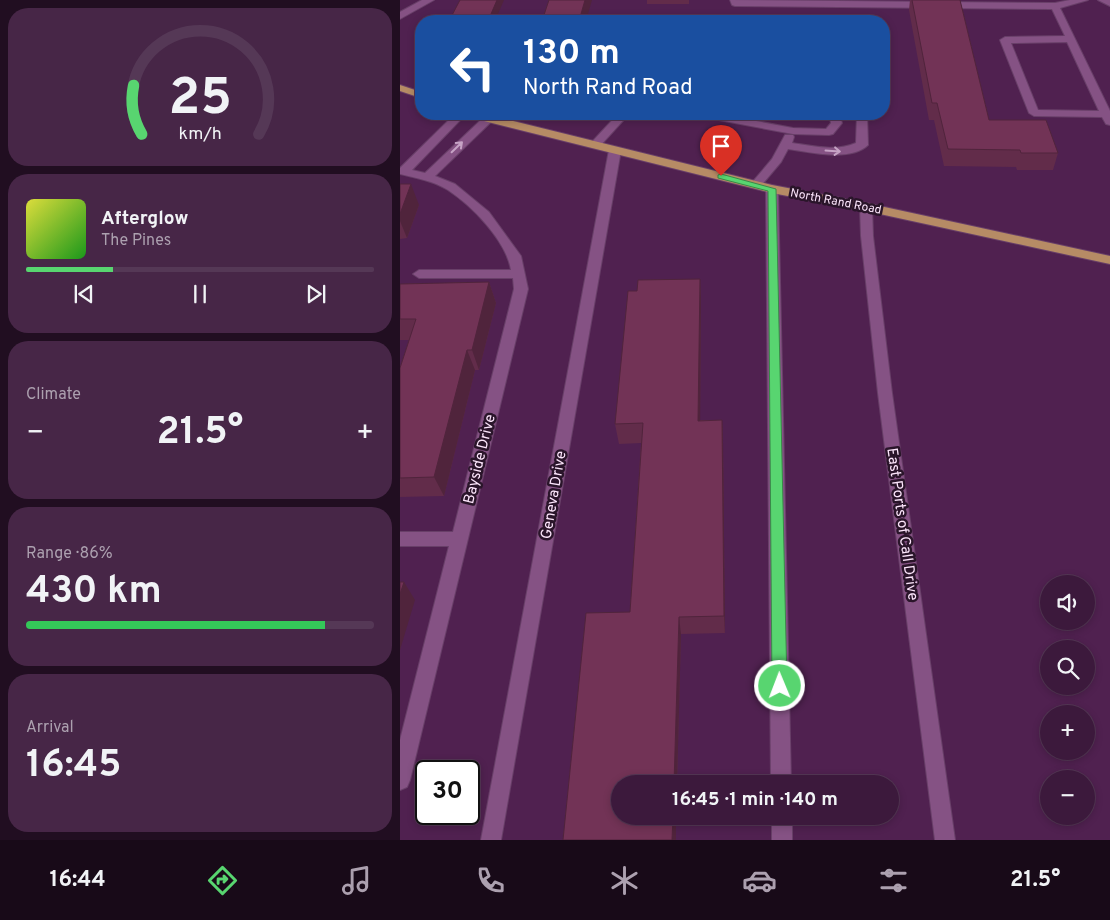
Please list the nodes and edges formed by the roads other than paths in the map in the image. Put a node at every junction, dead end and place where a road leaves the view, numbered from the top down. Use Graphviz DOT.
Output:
graph roads {
  1 [pos="429,0"];
  2 [pos="735,0"];
  3 [pos="1083,0"];
  4 [pos="1103,0"];
  5 [pos="796,2"];
  6 [pos="1110,3"];
  7 [pos="1055,6"];
  8 [pos="400,16"];
  9 [pos="1070,39"];
  10 [pos="400,88"];
  11 [pos="415,93"];
  12 [pos="1108,119"];
  13 [pos="455,120"];
  14 [pos="487,120"];
  15 [pos="492,120"];
  16 [pos="618,120"];
  17 [pos="735,120"];
  18 [pos="836,120"];
  19 [pos="862,120"];
  20 [pos="793,131"];
  21 [pos="595,145"];
  22 [pos="785,145"];
  23 [pos="615,150"];
  24 [pos="402,171"];
  25 [pos="427,177"];
  26 [pos="756,185"];
  27 [pos="772,189"];
  28 [pos="866,207"];
  29 [pos="1110,260"];
  30 [pos="419,274"];
  31 [pos="519,274"];
  32 [pos="400,539"];
  33 [pos="460,540"];
  34 [pos="781,775"];
  35 [pos="400,780"];
  36 [pos="782,825"];
  37 [pos="492,840"];
  38 [pos="782,840"];
  39 [pos="945,840"];
  1 -- 8 [label="street"];
  2 -- 5 [label="street"];
  3 -- 7 [label="street"];
  4 -- 6 [label="street"];
  5 -- 7 [label="street"];
  7 -- 9 [label="street"];
  9 -- 12 [label="street"];
  9 -- 12 [label="street"];
  10 -- 11 [label="main road"];
  13 -- 24 [label="street, Bayside Drive"];
  25 -- 14 [label="street, one-way"];
  15 -- 21 [label="main road, North Rand Road"];
  16 -- 21 [label="street"];
  17 -- 20 [label="street"];
  18 -- 20 [label="street"];
  22 -- 19 [label="street, one-way"];
  20 -- 22 [label="street"];
  21 -- 23 [label="main road, North Rand Road"];
  22 -- 26 [label="street"];
  23 -- 26 [label="main road, North Rand Road"];
  23 -- 37 [label="street, Geneva Drive"];
  24 -- 25 [label="street, Bayside Drive"];
  25 -- 31 [label="street, Bayside Drive"];
  26 -- 27 [label="main road, North Rand Road"];
  27 -- 28 [label="main road, North Rand Road"];
  27 -- 34 [label="street"];
  28 -- 29 [label="main road, North Rand Road"];
  28 -- 39 [label="street, East Ports of Call Drive"];
  30 -- 31 [label="street"];
  31 -- 33 [label="street, Bayside Drive"];
  32 -- 33 [label="street"];
  33 -- 35 [label="street, Bayside Drive"];
  36 -- 38 [label="street"];
}
